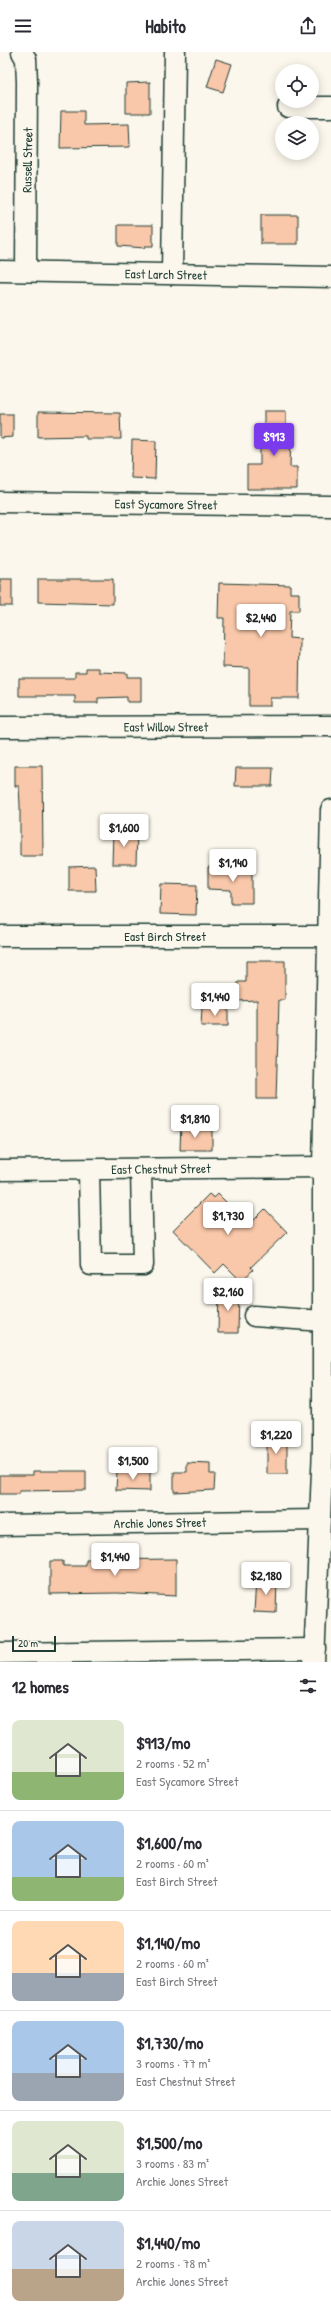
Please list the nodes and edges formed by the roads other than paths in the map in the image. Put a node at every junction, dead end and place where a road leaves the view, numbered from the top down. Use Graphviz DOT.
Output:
graph roads {
  1 [pos="22,52"];
  2 [pos="175,52"];
  3 [pos="319,107"];
  4 [pos="331,107"];
  5 [pos="26,270"];
  6 [pos="0,271"];
  7 [pos="172,274"];
  8 [pos="331,277"];
  9 [pos="0,502"];
  10 [pos="331,506"];
  11 [pos="331,726"];
  12 [pos="0,727"];
  13 [pos="331,810"];
  14 [pos="0,936"];
  15 [pos="330,936"];
  16 [pos="323,1168"];
  17 [pos="0,1170"];
  18 [pos="141,1170"];
  19 [pos="89,1171"];
  20 [pos="254,1316"];
  21 [pos="323,1321"];
  22 [pos="320,1520"];
  23 [pos="0,1525"];
  24 [pos="319,1646"];
  25 [pos="0,1654"];
  26 [pos="182,1656"];
  27 [pos="213,1656"];
  1 -- 5 [label="street, Russell Street"];
  2 -- 7 [label="street"];
  3 -- 4 [label="street"];
  5 -- 6 [label="street, East Larch Street"];
  5 -- 7 [label="street, East Larch Street"];
  7 -- 8 [label="street, East Larch Street"];
  9 -- 10 [label="street, East Sycamore Street"];
  11 -- 12 [label="street, East Willow Street"];
  13 -- 15 [label="street"];
  14 -- 15 [label="street, East Birch Street"];
  15 -- 16 [label="street"];
  16 -- 18 [label="street, East Chestnut Street"];
  16 -- 21 [label="street"];
  17 -- 19 [label="street, East Chestnut Street"];
  18 -- 19 [label="street, East Chestnut Street"];
  18 -- 19 [label="street"];
  20 -- 21 [label="street"];
  21 -- 22 [label="street"];
  22 -- 23 [label="street, Archie Jones Street"];
  22 -- 24 [label="street"];
  24 -- 27 [label="street"];
  25 -- 26 [label="street"];
  26 -- 27 [label="street"];
}
